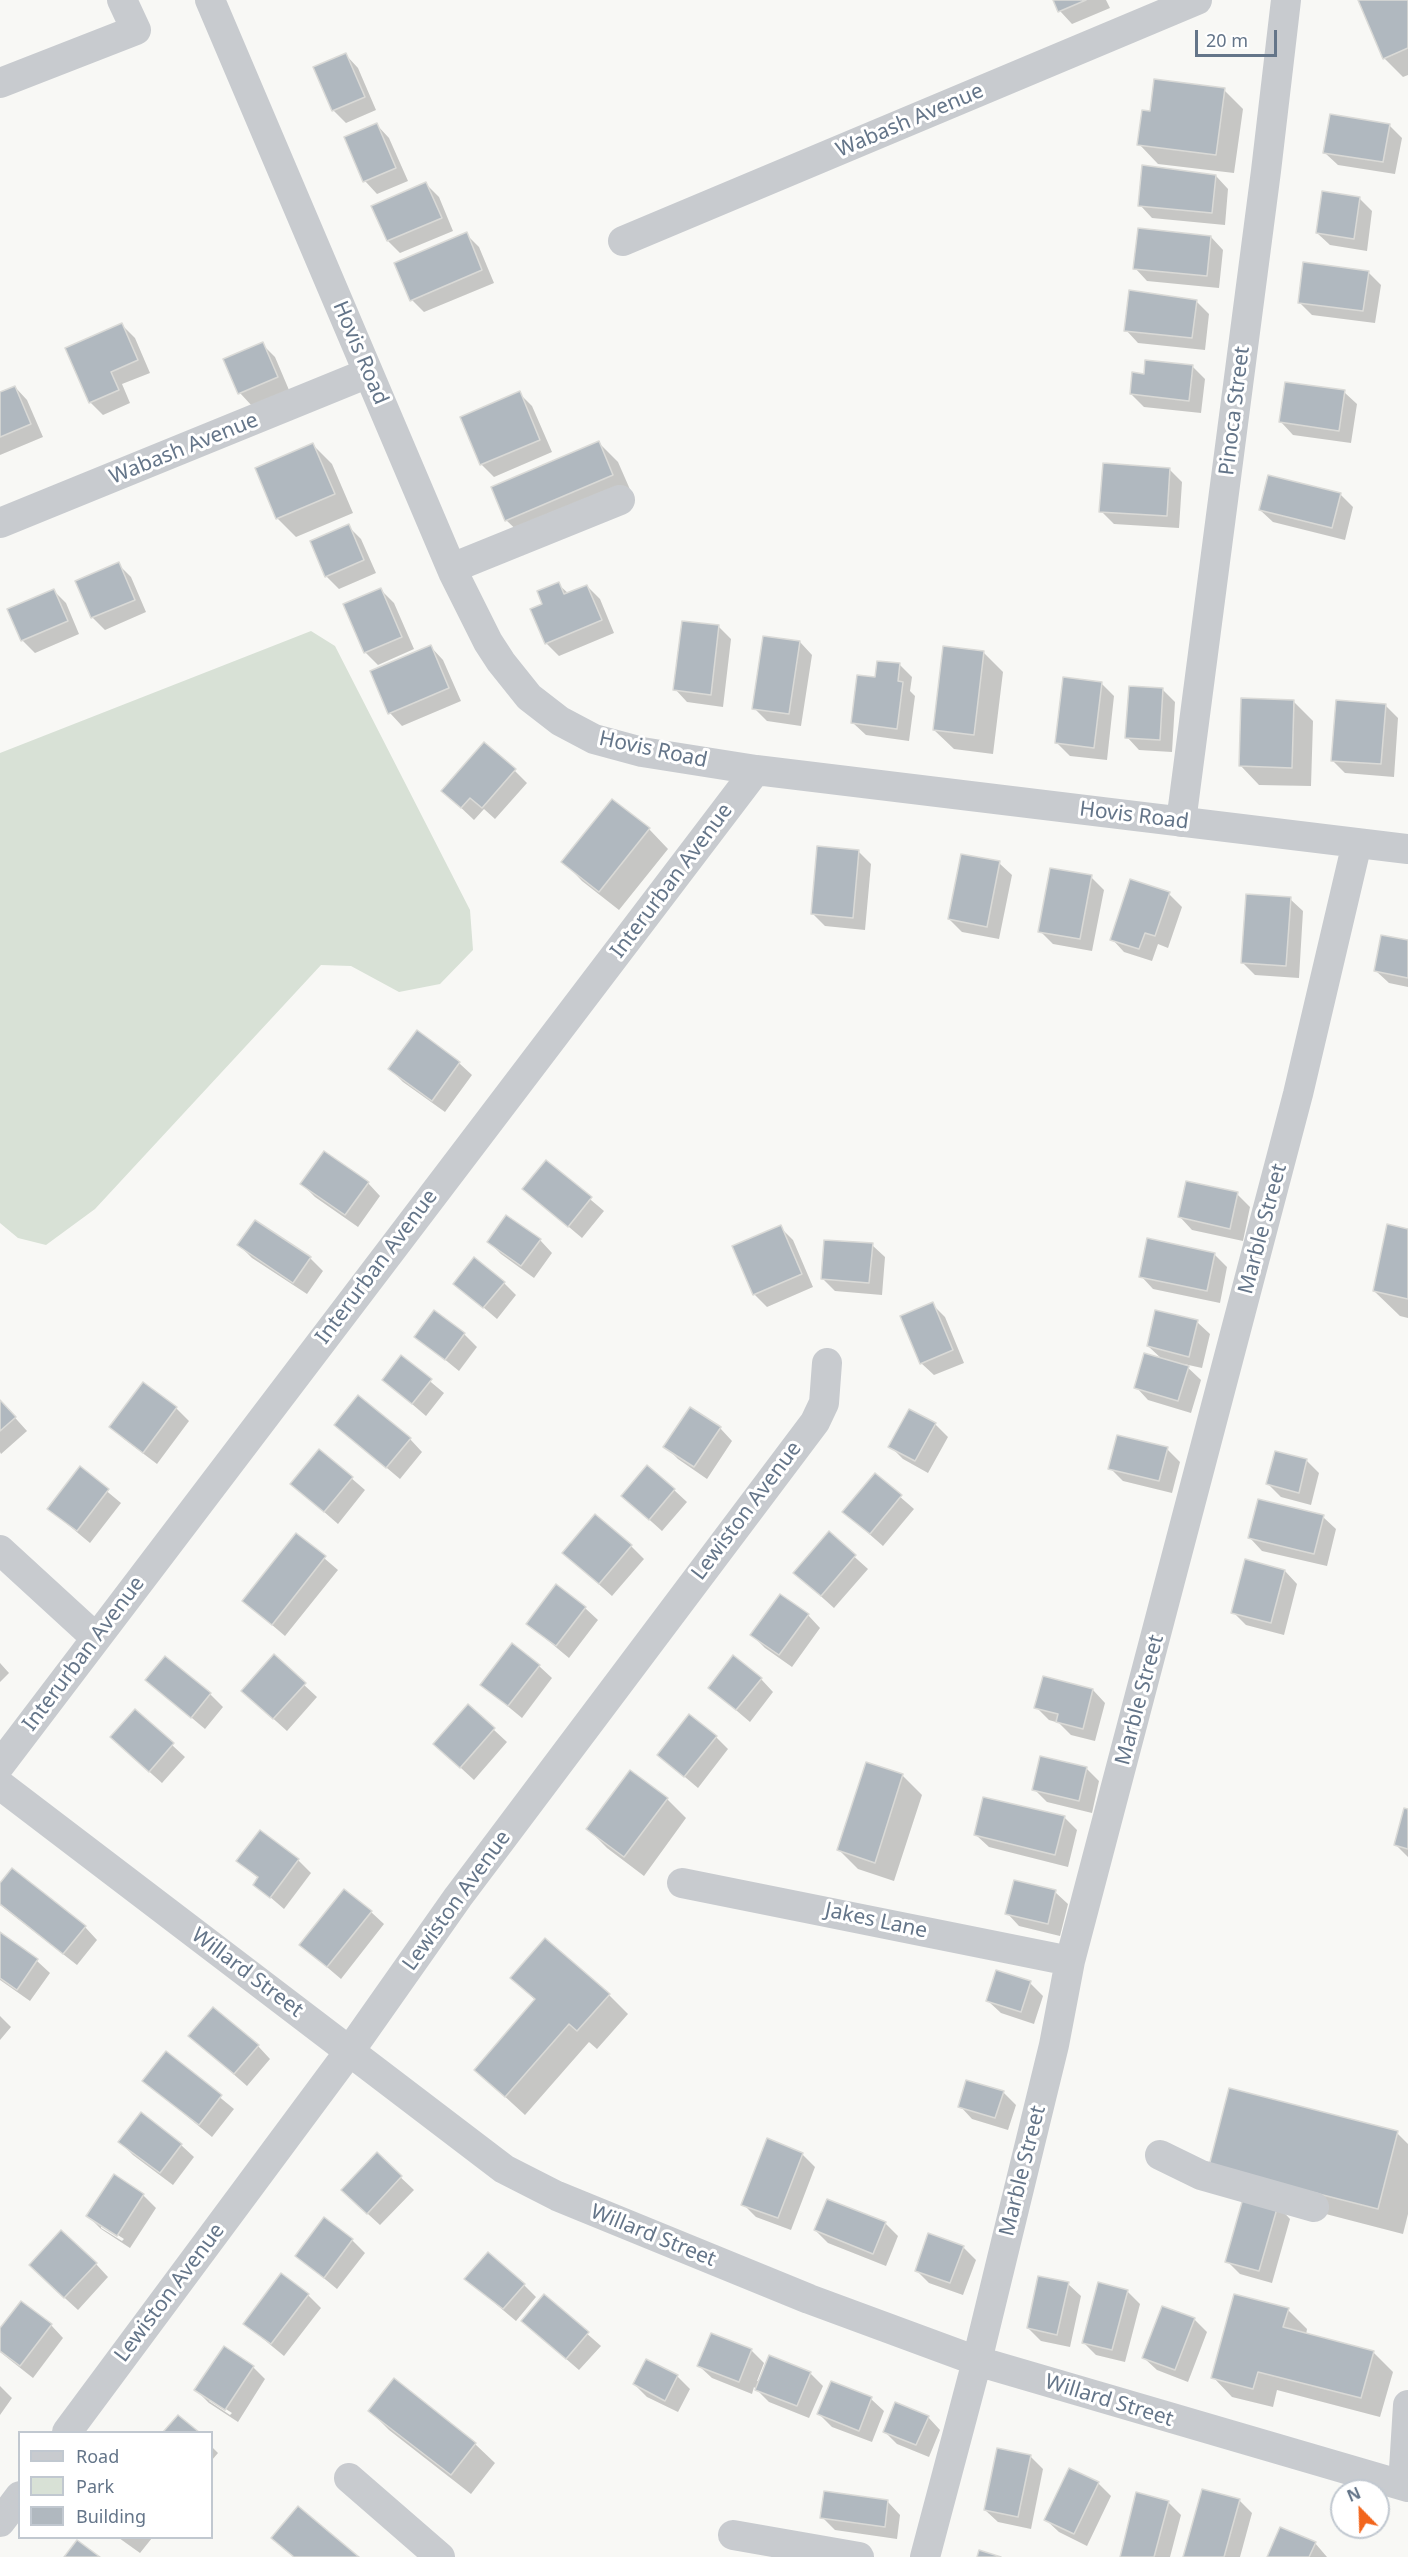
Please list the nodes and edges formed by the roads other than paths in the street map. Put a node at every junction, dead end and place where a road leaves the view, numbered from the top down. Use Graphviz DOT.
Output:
graph roads {
  1 [pos="122,0"];
  2 [pos="210,0"];
  3 [pos="1197,0"];
  4 [pos="1286,0"];
  5 [pos="0,83"];
  6 [pos="623,241"];
  7 [pos="368,373"];
  8 [pos="620,500"];
  9 [pos="0,523"];
  10 [pos="452,568"];
  11 [pos="756,770"];
  12 [pos="1181,822"];
  13 [pos="1357,843"];
  14 [pos="1408,849"];
  15 [pos="827,1363"];
  16 [pos="0,1550"];
  17 [pos="96,1638"];
  18 [pos="0,1765"];
  19 [pos="0,1785"];
  20 [pos="682,1883"];
  21 [pos="1070,1961"];
  22 [pos="350,2052"];
  23 [pos="1160,2155"];
  24 [pos="1314,2207"];
  25 [pos="977,2361"];
  26 [pos="1408,2405"];
  27 [pos="68,2431"];
  28 [pos="349,2478"];
  29 [pos="1408,2486"];
  30 [pos="18,2499"];
  31 [pos="0,2522"];
  32 [pos="733,2535"];
  33 [pos="440,2557"];
  34 [pos="859,2557"];
  35 [pos="925,2557"];
  1 -- 5 [label="street"];
  2 -- 7 [label="street, Hovis Road"];
  3 -- 6 [label="street, Wabash Avenue"];
  4 -- 12 [label="street, Pinoca Street"];
  7 -- 9 [label="street, Wabash Avenue"];
  7 -- 10 [label="street, Hovis Road"];
  8 -- 10 [label="street"];
  10 -- 11 [label="street, Hovis Road"];
  11 -- 12 [label="street, Hovis Road"];
  11 -- 17 [label="street, Interurban Avenue"];
  12 -- 13 [label="street, Hovis Road"];
  13 -- 14 [label="street, Hovis Road"];
  13 -- 21 [label="street, Marble Street"];
  15 -- 22 [label="street, Lewiston Avenue"];
  16 -- 17 [label="street"];
  17 -- 18 [label="street, Interurban Avenue"];
  19 -- 22 [label="street, Willard Street"];
  20 -- 21 [label="street, Jakes Lane"];
  21 -- 25 [label="street, Marble Street"];
  22 -- 25 [label="street, Willard Street"];
  22 -- 27 [label="street, Lewiston Avenue"];
  23 -- 24 [label="street"];
  25 -- 29 [label="street, Willard Street"];
  25 -- 35 [label="street, Marble Street"];
  26 -- 29 [label="street"];
  28 -- 33 [label="street"];
  30 -- 31 [label="street"];
  32 -- 34 [label="street"];
}
